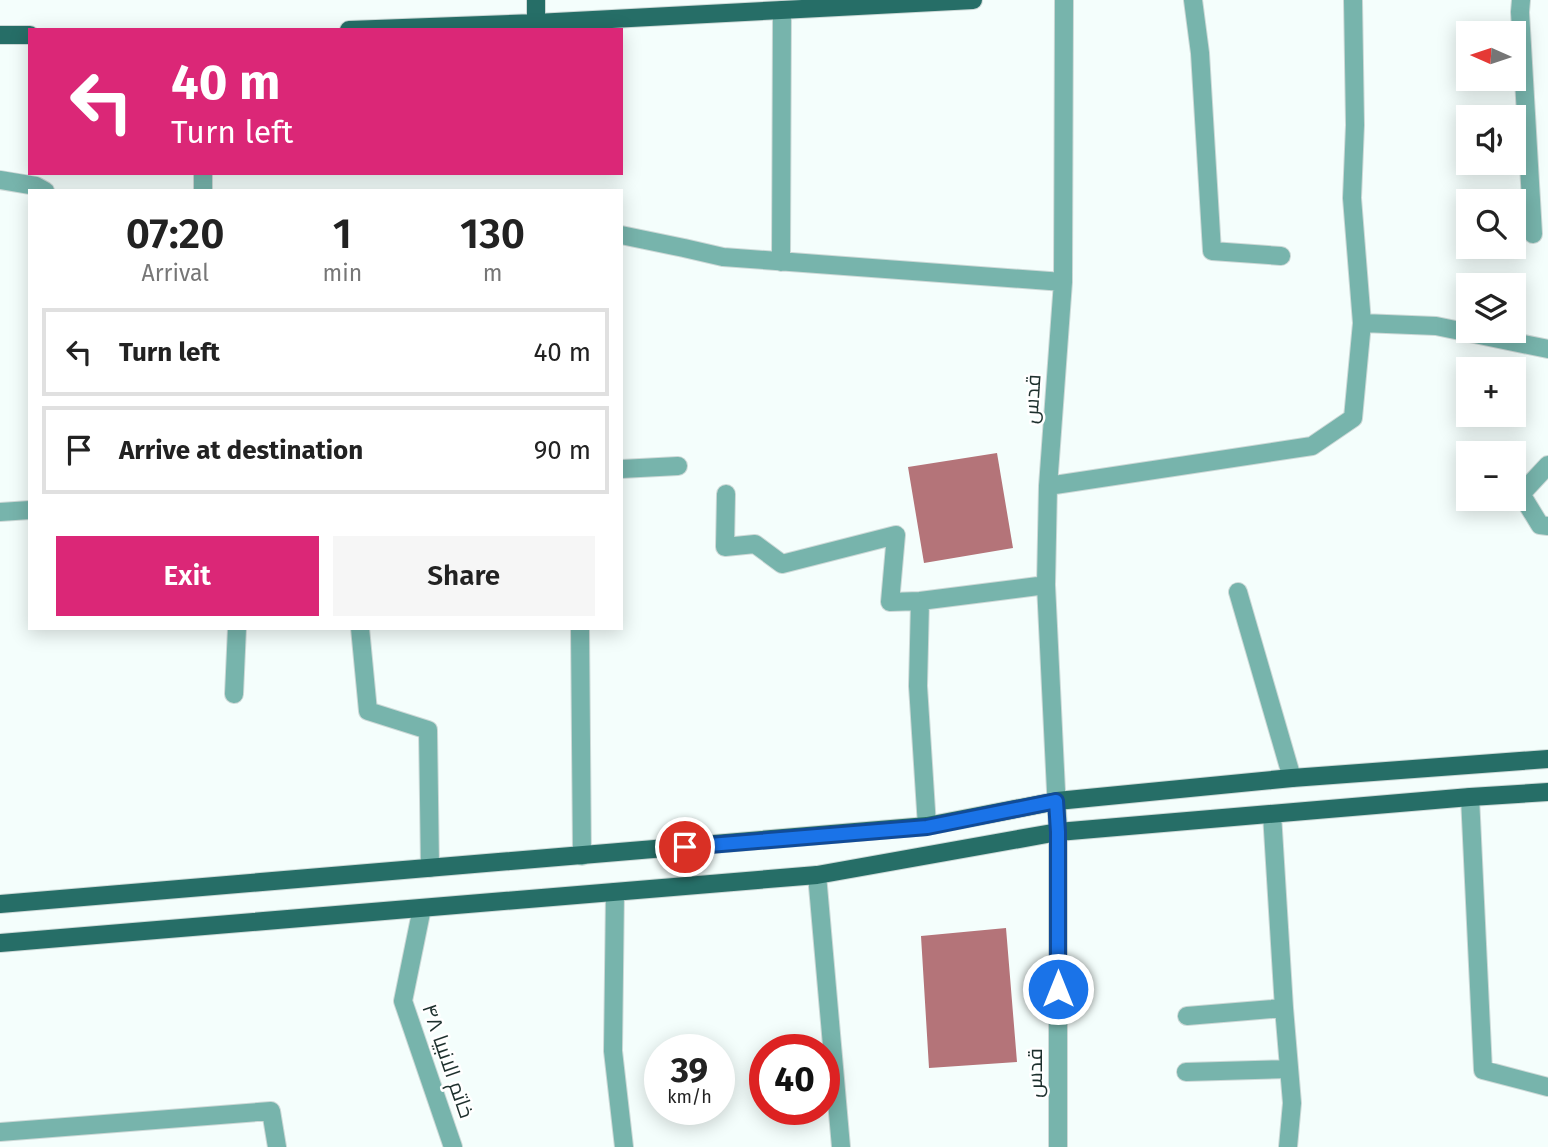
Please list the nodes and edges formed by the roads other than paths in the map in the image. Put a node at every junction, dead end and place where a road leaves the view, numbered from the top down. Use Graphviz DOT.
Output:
graph roads {
  1 [pos="536,0"];
  2 [pos="973,0"];
  3 [pos="1064,0"];
  4 [pos="1193,0"];
  5 [pos="1353,0"];
  6 [pos="1521,0"];
  7 [pos="782,10"];
  8 [pos="536,23"];
  9 [pos="402,28"];
  10 [pos="0,35"];
  11 [pos="28,35"];
  12 [pos="0,180"];
  13 [pos="41,189"];
  14 [pos="1533,234"];
  15 [pos="623,235"];
  16 [pos="1281,256"];
  17 [pos="781,262"];
  18 [pos="1063,282"];
  19 [pos="1362,323"];
  20 [pos="1548,349"];
  21 [pos="1548,465"];
  22 [pos="677,466"];
  23 [pos="623,468"];
  24 [pos="1048,486"];
  25 [pos="726,494"];
  26 [pos="28,510"];
  27 [pos="0,512"];
  28 [pos="1548,526"];
  29 [pos="1046,585"];
  30 [pos="1238,592"];
  31 [pos="920,601"];
  32 [pos="237,630"];
  33 [pos="360,630"];
  34 [pos="580,630"];
  35 [pos="234,694"];
  36 [pos="1548,759"];
  37 [pos="1292,778"];
  38 [pos="1548,792"];
  39 [pos="1470,797"];
  40 [pos="1056,801"];
  41 [pos="1272,814"];
  42 [pos="927,827"];
  43 [pos="1058,832"];
  44 [pos="582,856"];
  45 [pos="430,869"];
  46 [pos="817,874"];
  47 [pos="615,891"];
  48 [pos="0,904"];
  49 [pos="422,908"];
  50 [pos="0,943"];
  51 [pos="1284,1008"];
  52 [pos="1187,1016"];
  53 [pos="1289,1069"];
  54 [pos="1186,1072"];
  55 [pos="1548,1087"];
  56 [pos="0,1132"];
  57 [pos="277,1147"];
  58 [pos="453,1147"];
  59 [pos="624,1147"];
  60 [pos="841,1147"];
  61 [pos="1058,1147"];
  62 [pos="1288,1147"];
  1 -- 8 [label="main road"];
  2 -- 7 [label="main road"];
  3 -- 18 [label="street, قدس"];
  4 -- 16 [label="street"];
  5 -- 19 [label="street"];
  6 -- 14 [label="street"];
  7 -- 8 [label="main road"];
  7 -- 17 [label="street"];
  8 -- 9 [label="main road"];
  10 -- 11 [label="main road"];
  12 -- 13 [label="street"];
  15 -- 17 [label="street"];
  17 -- 18 [label="street"];
  18 -- 24 [label="street, قدس"];
  19 -- 20 [label="street"];
  19 -- 24 [label="street"];
  21 -- 28 [label="street"];
  22 -- 23 [label="street"];
  24 -- 29 [label="street, قدس"];
  25 -- 31 [label="street"];
  26 -- 27 [label="street"];
  29 -- 31 [label="street"];
  29 -- 40 [label="street, قدس"];
  30 -- 37 [label="street"];
  31 -- 42 [label="street"];
  32 -- 35 [label="street"];
  33 -- 45 [label="street"];
  34 -- 44 [label="street"];
  36 -- 37 [label="main road"];
  37 -- 40 [label="main road"];
  38 -- 39 [label="main road"];
  39 -- 41 [label="main road"];
  39 -- 55 [label="street"];
  40 -- 42 [label="main road"];
  40 -- 43 [label="street, قدس"];
  41 -- 43 [label="main road"];
  41 -- 51 [label="street"];
  42 -- 44 [label="main road"];
  43 -- 46 [label="main road"];
  43 -- 61 [label="street, قدس"];
  44 -- 45 [label="main road"];
  45 -- 48 [label="main road"];
  46 -- 47 [label="main road"];
  46 -- 60 [label="street"];
  47 -- 49 [label="main road"];
  47 -- 59 [label="street"];
  49 -- 50 [label="main road"];
  49 -- 58 [label="street, خاتم الانبیا ۴۸"];
  51 -- 52 [label="street"];
  51 -- 53 [label="street"];
  53 -- 54 [label="street"];
  53 -- 62 [label="street"];
  56 -- 57 [label="street"];
}
